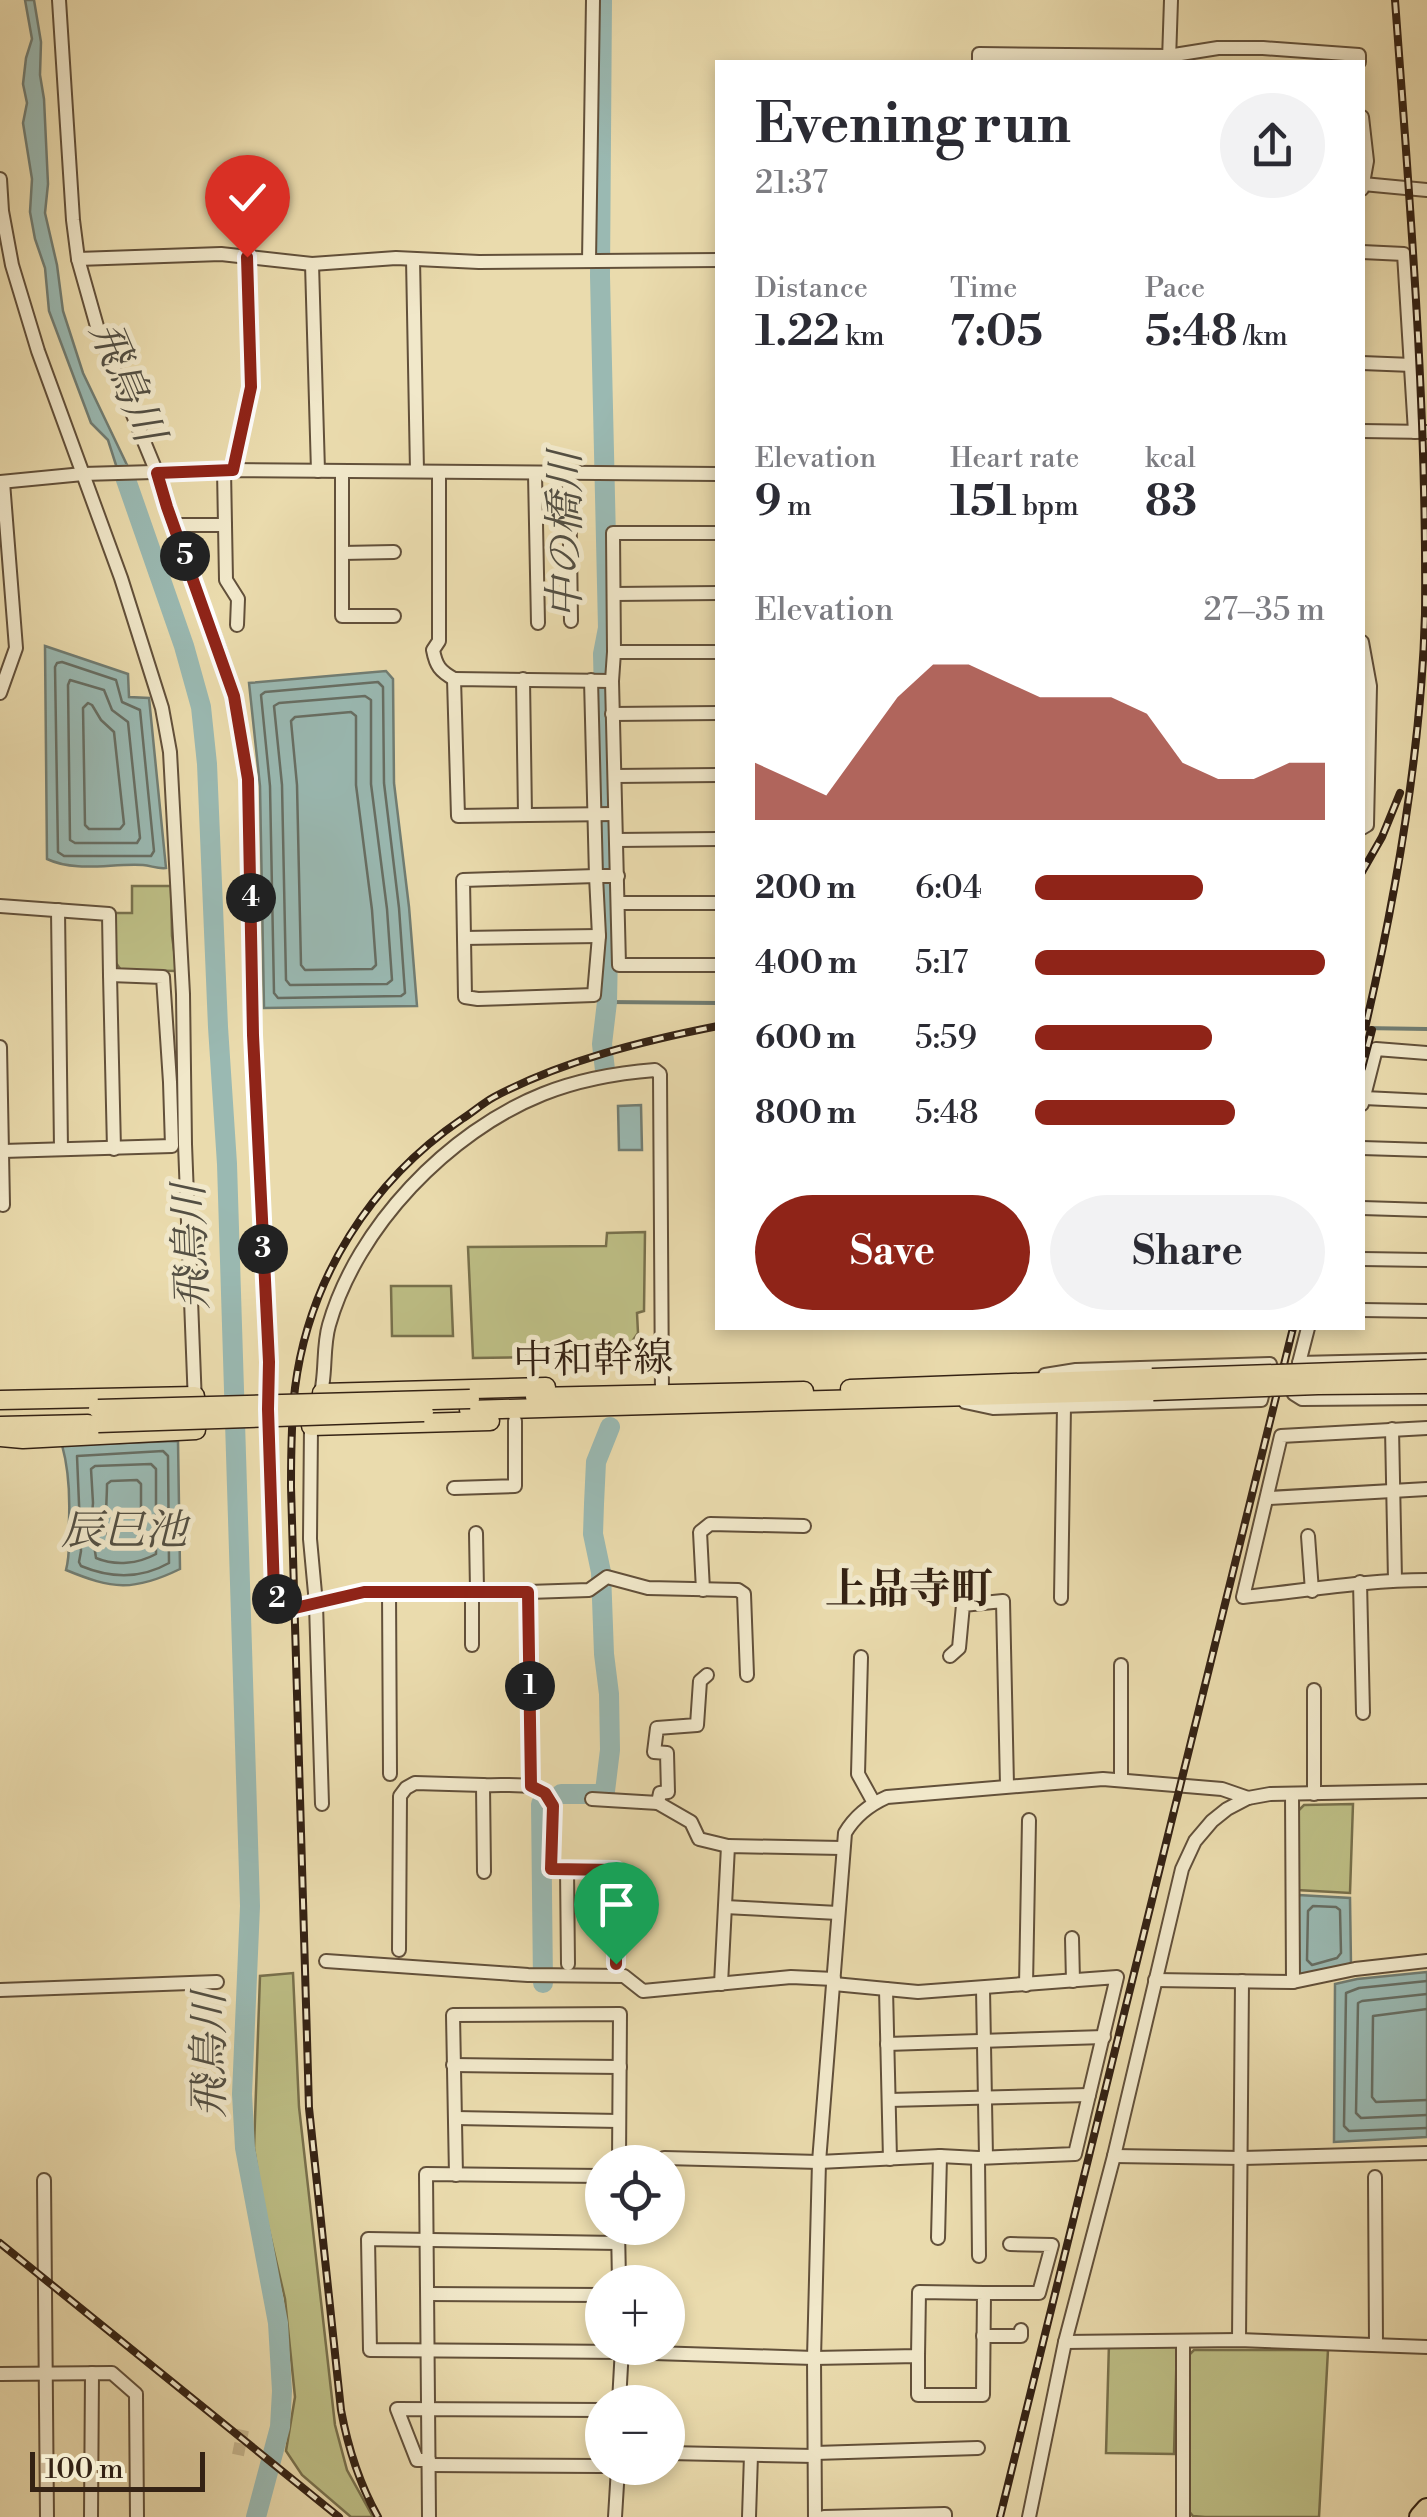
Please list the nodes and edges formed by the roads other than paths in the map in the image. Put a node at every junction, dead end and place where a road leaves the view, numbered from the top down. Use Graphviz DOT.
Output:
graph roads {
  1 [pos="59,0"];
  2 [pos="593,0"];
  3 [pos="1171,0"];
  4 [pos="1169,59"];
  5 [pos="979,60"];
  6 [pos="1359,60"];
  7 [pos="1365,144"];
  8 [pos="1365,174"];
  9 [pos="0,179"];
  10 [pos="1365,187"];
  11 [pos="1427,190"];
  12 [pos="1365,252"];
  13 [pos="247,257"];
  14 [pos="78,259"];
  15 [pos="413,259"];
  16 [pos="715,260"];
  17 [pos="589,261"];
  18 [pos="312,264"];
  19 [pos="1365,363"];
  20 [pos="1412,364"];
  21 [pos="1365,431"];
  22 [pos="1421,432"];
  23 [pos="228,470"];
  24 [pos="318,471"];
  25 [pos="342,471"];
  26 [pos="417,471"];
  27 [pos="439,472"];
  28 [pos="152,473"];
  29 [pos="86,474"];
  30 [pos="535,474"];
  31 [pos="569,474"];
  32 [pos="715,474"];
  33 [pos="1,482"];
  34 [pos="180,525"];
  35 [pos="225,525"];
  36 [pos="715,533"];
  37 [pos="394,552"];
  38 [pos="342,553"];
  39 [pos="715,592"];
  40 [pos="614,594"];
  41 [pos="394,616"];
  42 [pos="538,622"];
  43 [pos="570,622"];
  44 [pos="237,625"];
  45 [pos="614,652"];
  46 [pos="715,652"];
  47 [pos="1365,658"];
  48 [pos="7,662"];
  49 [pos="454,679"];
  50 [pos="523,679"];
  51 [pos="602,681"];
  52 [pos="0,693"];
  53 [pos="715,713"];
  54 [pos="612,714"];
  55 [pos="615,776"];
  56 [pos="715,776"];
  57 [pos="525,814"];
  58 [pos="604,814"];
  59 [pos="1365,826"];
  60 [pos="616,840"];
  61 [pos="715,840"];
  62 [pos="607,876"];
  63 [pos="715,903"];
  64 [pos="618,904"];
  65 [pos="0,906"];
  66 [pos="58,910"];
  67 [pos="599,936"];
  68 [pos="464,938"];
  69 [pos="715,965"];
  70 [pos="110,975"];
  71 [pos="0,1047"];
  72 [pos="1427,1052"];
  73 [pos="1365,1093"];
  74 [pos="1427,1100"];
  75 [pos="1365,1101"];
  76 [pos="114,1148"];
  77 [pos="1365,1148"];
  78 [pos="60,1149"];
  79 [pos="3,1150"];
  80 [pos="1427,1150"];
  81 [pos="0,1204"];
  82 [pos="1365,1208"];
  83 [pos="1427,1210"];
  84 [pos="1365,1259"];
  85 [pos="1427,1260"];
  86 [pos="1365,1310"];
  87 [pos="1427,1311"];
  88 [pos="1308,1330"];
  89 [pos="1427,1360"];
  90 [pos="1300,1362"];
  91 [pos="1427,1369"];
  92 [pos="988,1384"];
  93 [pos="1427,1384"];
  94 [pos="1152,1385"];
  95 [pos="322,1393"];
  96 [pos="662,1394"];
  97 [pos="950,1398"];
  98 [pos="1427,1398"];
  99 [pos="0,1400"];
  100 [pos="470,1404"];
  101 [pos="680,1406"];
  102 [pos="1064,1406"];
  103 [pos="268,1409"];
  104 [pos="0,1411"];
  105 [pos="196,1412"];
  106 [pos="98,1416"];
  107 [pos="515,1421"];
  108 [pos="0,1426"];
  109 [pos="311,1426"];
  110 [pos="1427,1428"];
  111 [pos="1392,1429"];
  112 [pos="0,1438"];
  113 [pos="454,1488"];
  114 [pos="1427,1489"];
  115 [pos="1394,1491"];
  116 [pos="1268,1498"];
  117 [pos="804,1526"];
  118 [pos="476,1533"];
  119 [pos="1308,1536"];
  120 [pos="1395,1580"];
  121 [pos="1427,1580"];
  122 [pos="1360,1582"];
  123 [pos="389,1590"];
  124 [pos="474,1590"];
  125 [pos="702,1590"];
  126 [pos="1312,1591"];
  127 [pos="528,1592"];
  128 [pos="1062,1598"];
  129 [pos="316,1604"];
  130 [pos="472,1645"];
  131 [pos="861,1656"];
  132 [pos="950,1656"];
  133 [pos="1121,1665"];
  134 [pos="708,1675"];
  135 [pos="747,1675"];
  136 [pos="1314,1690"];
  137 [pos="1363,1712"];
  138 [pos="390,1774"];
  139 [pos="1120,1780"];
  140 [pos="483,1785"];
  141 [pos="1006,1785"];
  142 [pos="531,1786"];
  143 [pos="1427,1791"];
  144 [pos="1292,1794"];
  145 [pos="1314,1794"];
  146 [pos="1248,1798"];
  147 [pos="592,1799"];
  148 [pos="658,1803"];
  149 [pos="874,1803"];
  150 [pos="322,1804"];
  151 [pos="1029,1820"];
  152 [pos="728,1846"];
  153 [pos="842,1848"];
  154 [pos="567,1870"];
  155 [pos="484,1872"];
  156 [pos="726,1907"];
  157 [pos="838,1913"];
  158 [pos="1072,1938"];
  159 [pos="399,1950"];
  160 [pos="326,1961"];
  161 [pos="1427,1961"];
  162 [pos="568,1964"];
  163 [pos="616,1964"];
  164 [pos="1155,1980"];
  165 [pos="834,1981"];
  166 [pos="1073,1981"];
  167 [pos="217,1982"];
  168 [pos="1242,1982"];
  169 [pos="1293,1982"];
  170 [pos="721,1984"];
  171 [pos="1026,1985"];
  172 [pos="886,1989"];
  173 [pos="983,1989"];
  174 [pos="0,1990"];
  175 [pos="1104,2037"];
  176 [pos="983,2041"];
  177 [pos="887,2044"];
  178 [pos="454,2066"];
  179 [pos="620,2067"];
  180 [pos="1089,2095"];
  181 [pos="984,2097"];
  182 [pos="889,2100"];
  183 [pos="455,2118"];
  184 [pos="619,2121"];
  185 [pos="618,2145"];
  186 [pos="1427,2153"];
  187 [pos="940,2156"];
  188 [pos="1114,2156"];
  189 [pos="982,2158"];
  190 [pos="1242,2158"];
  191 [pos="685,2159"];
  192 [pos="890,2159"];
  193 [pos="819,2162"];
  194 [pos="456,2174"];
  195 [pos="585,2176"];
  196 [pos="1375,2177"];
  197 [pos="44,2180"];
  198 [pos="938,2238"];
  199 [pos="427,2241"];
  200 [pos="585,2242"];
  201 [pos="1010,2244"];
  202 [pos="979,2256"];
  203 [pos="984,2293"];
  204 [pos="428,2294"];
  205 [pos="585,2296"];
  206 [pos="1021,2330"];
  207 [pos="983,2336"];
  208 [pos="1239,2340"];
  209 [pos="1183,2341"];
  210 [pos="1065,2342"];
  211 [pos="1376,2345"];
  212 [pos="1427,2347"];
  213 [pos="585,2350"];
  214 [pos="428,2351"];
  215 [pos="685,2353"];
  216 [pos="918,2356"];
  217 [pos="814,2358"];
  218 [pos="92,2373"];
  219 [pos="0,2374"];
  220 [pos="47,2374"];
  221 [pos="429,2409"];
  222 [pos="585,2410"];
  223 [pos="978,2448"];
  224 [pos="685,2453"];
  225 [pos="815,2454"];
  226 [pos="752,2455"];
  227 [pos="429,2462"];
  228 [pos="585,2466"];
  229 [pos="617,2485"];
  230 [pos="1427,2510"];
  231 [pos="46,2517"];
  232 [pos="91,2517"];
  233 [pos="137,2517"];
  234 [pos="429,2517"];
  235 [pos="616,2517"];
  236 [pos="750,2517"];
  237 [pos="815,2517"];
  238 [pos="824,2517"];
  239 [pos="945,2517"];
  240 [pos="1028,2517"];
  241 [pos="1183,2517"];
  242 [pos="1420,2517"];
  1 -- 14 [label="street"];
  2 -- 17 [label="street"];
  3 -- 4 [label="street"];
  4 -- 5 [label="street"];
  4 -- 6 [label="street"];
  7 -- 8 [label="street"];
  9 -- 29 [label="street"];
  10 -- 11 [label="street"];
  12 -- 20 [label="street"];
  13 -- 14 [label="street"];
  13 -- 18 [label="street"];
  13 -- 23 [label="street"];
  14 -- 28 [label="street"];
  15 -- 17 [label="street"];
  15 -- 18 [label="street"];
  15 -- 26 [label="street"];
  16 -- 17 [label="street"];
  18 -- 24 [label="street"];
  19 -- 20 [label="street"];
  20 -- 22 [label="street"];
  21 -- 22 [label="street"];
  23 -- 24 [label="street"];
  23 -- 28 [label="street"];
  23 -- 35 [label="street"];
  24 -- 25 [label="street"];
  25 -- 26 [label="street"];
  25 -- 38 [label="street"];
  26 -- 27 [label="street"];
  27 -- 30 [label="street"];
  27 -- 49 [label="street"];
  28 -- 29 [label="street"];
  28 -- 103 [label="street"];
  29 -- 33 [label="street"];
  29 -- 105 [label="street"];
  30 -- 31 [label="street"];
  30 -- 42 [label="street"];
  31 -- 32 [label="street"];
  31 -- 43 [label="street"];
  33 -- 48 [label="street"];
  34 -- 35 [label="street"];
  35 -- 44 [label="street"];
  36 -- 40 [label="street"];
  37 -- 38 [label="street"];
  38 -- 41 [label="street"];
  39 -- 40 [label="street"];
  40 -- 45 [label="street"];
  45 -- 46 [label="street"];
  45 -- 51 [label="street"];
  47 -- 59 [label="street"];
  48 -- 52 [label="street"];
  49 -- 50 [label="street"];
  49 -- 57 [label="street"];
  50 -- 51 [label="street"];
  50 -- 57 [label="street"];
  51 -- 54 [label="street"];
  51 -- 58 [label="street"];
  53 -- 54 [label="street"];
  54 -- 55 [label="street"];
  55 -- 56 [label="street"];
  55 -- 58 [label="street"];
  57 -- 58 [label="street"];
  58 -- 60 [label="street"];
  58 -- 62 [label="street"];
  60 -- 61 [label="street"];
  60 -- 62 [label="street"];
  62 -- 64 [label="street"];
  62 -- 67 [label="street"];
  62 -- 68 [label="street"];
  63 -- 64 [label="street"];
  64 -- 69 [label="street"];
  65 -- 66 [label="street"];
  66 -- 70 [label="street"];
  66 -- 78 [label="street"];
  67 -- 68 [label="street"];
  67 -- 68 [label="street"];
  70 -- 76 [label="street"];
  70 -- 76 [label="street"];
  71 -- 79 [label="street"];
  72 -- 73 [label="street"];
  74 -- 75 [label="street"];
  76 -- 78 [label="street"];
  77 -- 80 [label="street"];
  78 -- 79 [label="street"];
  79 -- 81 [label="street"];
  82 -- 83 [label="street"];
  84 -- 85 [label="street"];
  86 -- 87 [label="street"];
  88 -- 90 [label="street"];
  89 -- 90 [label="street"];
  90 -- 98 [label="street"];
  91 -- 94 [label="main road, 中和幹線, bridge"];
  92 -- 94 [label="main road, 中和幹線"];
  92 -- 96 [label="main road, 中和幹線"];
  92 -- 102 [label="street"];
  93 -- 94 [label="main road, 中和幹線, bridge"];
  94 -- 97 [label="main road, 中和幹線"];
  95 -- 96 [label="main road"];
  95 -- 96 [label="street"];
  95 -- 109 [label="street"];
  96 -- 100 [label="main road, 中和幹線"];
  97 -- 101 [label="main road, 中和幹線"];
  97 -- 102 [label="street"];
  99 -- 105 [label="main road"];
  100 -- 101 [label="main road, 中和幹線"];
  100 -- 106 [label="main road, 中和幹線, bridge"];
  101 -- 107 [label="main road"];
  102 -- 128 [label="street"];
  103 -- 105 [label="street, bridge"];
  103 -- 129 [label="street"];
  104 -- 106 [label="main road, 中和幹線"];
  105 -- 112 [label="main road"];
  106 -- 108 [label="main road, 中和幹線"];
  107 -- 109 [label="main road"];
  107 -- 113 [label="street"];
  109 -- 129 [label="street"];
  110 -- 111 [label="street"];
  111 -- 115 [label="street"];
  111 -- 116 [label="street"];
  114 -- 115 [label="street"];
  115 -- 116 [label="street"];
  115 -- 120 [label="street"];
  116 -- 126 [label="street"];
  117 -- 125 [label="street"];
  118 -- 124 [label="street"];
  119 -- 126 [label="street"];
  120 -- 121 [label="street"];
  120 -- 122 [label="street"];
  122 -- 126 [label="street"];
  122 -- 137 [label="street"];
  123 -- 124 [label="street"];
  123 -- 129 [label="street"];
  123 -- 138 [label="street"];
  124 -- 127 [label="street"];
  124 -- 130 [label="street"];
  125 -- 127 [label="street"];
  125 -- 135 [label="street"];
  127 -- 142 [label="street"];
  129 -- 150 [label="street"];
  131 -- 149 [label="street"];
  132 -- 141 [label="street"];
  133 -- 139 [label="street"];
  134 -- 148 [label="street"];
  136 -- 145 [label="street"];
  139 -- 141 [label="street"];
  139 -- 146 [label="street"];
  140 -- 142 [label="street"];
  140 -- 155 [label="street"];
  140 -- 159 [label="street"];
  141 -- 149 [label="street"];
  142 -- 154 [label="street"];
  143 -- 145 [label="street"];
  144 -- 145 [label="street"];
  144 -- 146 [label="street"];
  144 -- 169 [label="street"];
  146 -- 164 [label="street"];
  147 -- 148 [label="street"];
  148 -- 152 [label="street"];
  149 -- 153 [label="street"];
  151 -- 171 [label="street"];
  152 -- 153 [label="street"];
  152 -- 156 [label="street"];
  153 -- 157 [label="street"];
  154 -- 162 [label="street"];
  154 -- 163 [label="street"];
  156 -- 157 [label="street"];
  156 -- 170 [label="street"];
  157 -- 165 [label="street"];
  158 -- 166 [label="street"];
  160 -- 170 [label="street"];
  161 -- 169 [label="street"];
  164 -- 168 [label="street"];
  164 -- 188 [label="street"];
  165 -- 170 [label="street"];
  165 -- 172 [label="street"];
  165 -- 193 [label="street"];
  166 -- 171 [label="street"];
  166 -- 175 [label="street"];
  167 -- 174 [label="street"];
  168 -- 169 [label="street"];
  168 -- 190 [label="street"];
  171 -- 173 [label="street"];
  172 -- 173 [label="street"];
  172 -- 177 [label="street"];
  173 -- 176 [label="street"];
  175 -- 176 [label="street"];
  175 -- 180 [label="street"];
  176 -- 177 [label="street"];
  176 -- 181 [label="street"];
  177 -- 182 [label="street"];
  178 -- 179 [label="street"];
  178 -- 179 [label="street"];
  178 -- 183 [label="street"];
  179 -- 184 [label="street"];
  180 -- 181 [label="street"];
  180 -- 189 [label="street"];
  181 -- 182 [label="street"];
  181 -- 189 [label="street"];
  182 -- 192 [label="street"];
  183 -- 184 [label="street"];
  183 -- 194 [label="street"];
  184 -- 185 [label="street"];
  186 -- 190 [label="street"];
  187 -- 189 [label="street"];
  187 -- 192 [label="street"];
  187 -- 198 [label="street"];
  188 -- 190 [label="street"];
  188 -- 210 [label="street"];
  189 -- 202 [label="street"];
  190 -- 208 [label="street"];
  191 -- 193 [label="street"];
  192 -- 193 [label="street"];
  193 -- 217 [label="street"];
  194 -- 195 [label="street"];
  194 -- 199 [label="street"];
  196 -- 211 [label="street"];
  197 -- 220 [label="street"];
  199 -- 200 [label="street"];
  199 -- 204 [label="street"];
  199 -- 214 [label="street"];
  201 -- 203 [label="street"];
  203 -- 207 [label="street"];
  203 -- 216 [label="street"];
  204 -- 205 [label="street"];
  204 -- 214 [label="street"];
  206 -- 207 [label="street"];
  207 -- 216 [label="street"];
  208 -- 209 [label="street"];
  208 -- 211 [label="street"];
  209 -- 210 [label="street"];
  209 -- 241 [label="street"];
  210 -- 240 [label="street"];
  211 -- 212 [label="street"];
  213 -- 214 [label="street"];
  214 -- 221 [label="street"];
  215 -- 217 [label="street"];
  216 -- 217 [label="street"];
  217 -- 225 [label="street"];
  218 -- 220 [label="street"];
  218 -- 232 [label="street"];
  218 -- 233 [label="street"];
  219 -- 220 [label="street"];
  220 -- 231 [label="street"];
  221 -- 222 [label="street"];
  221 -- 227 [label="street"];
  221 -- 227 [label="street"];
  223 -- 225 [label="street"];
  224 -- 226 [label="street"];
  225 -- 226 [label="street"];
  225 -- 237 [label="street"];
  226 -- 236 [label="street"];
  227 -- 228 [label="street"];
  227 -- 234 [label="street"];
  229 -- 235 [label="street"];
  230 -- 242 [label="highway"];
  238 -- 239 [label="street"];
}
